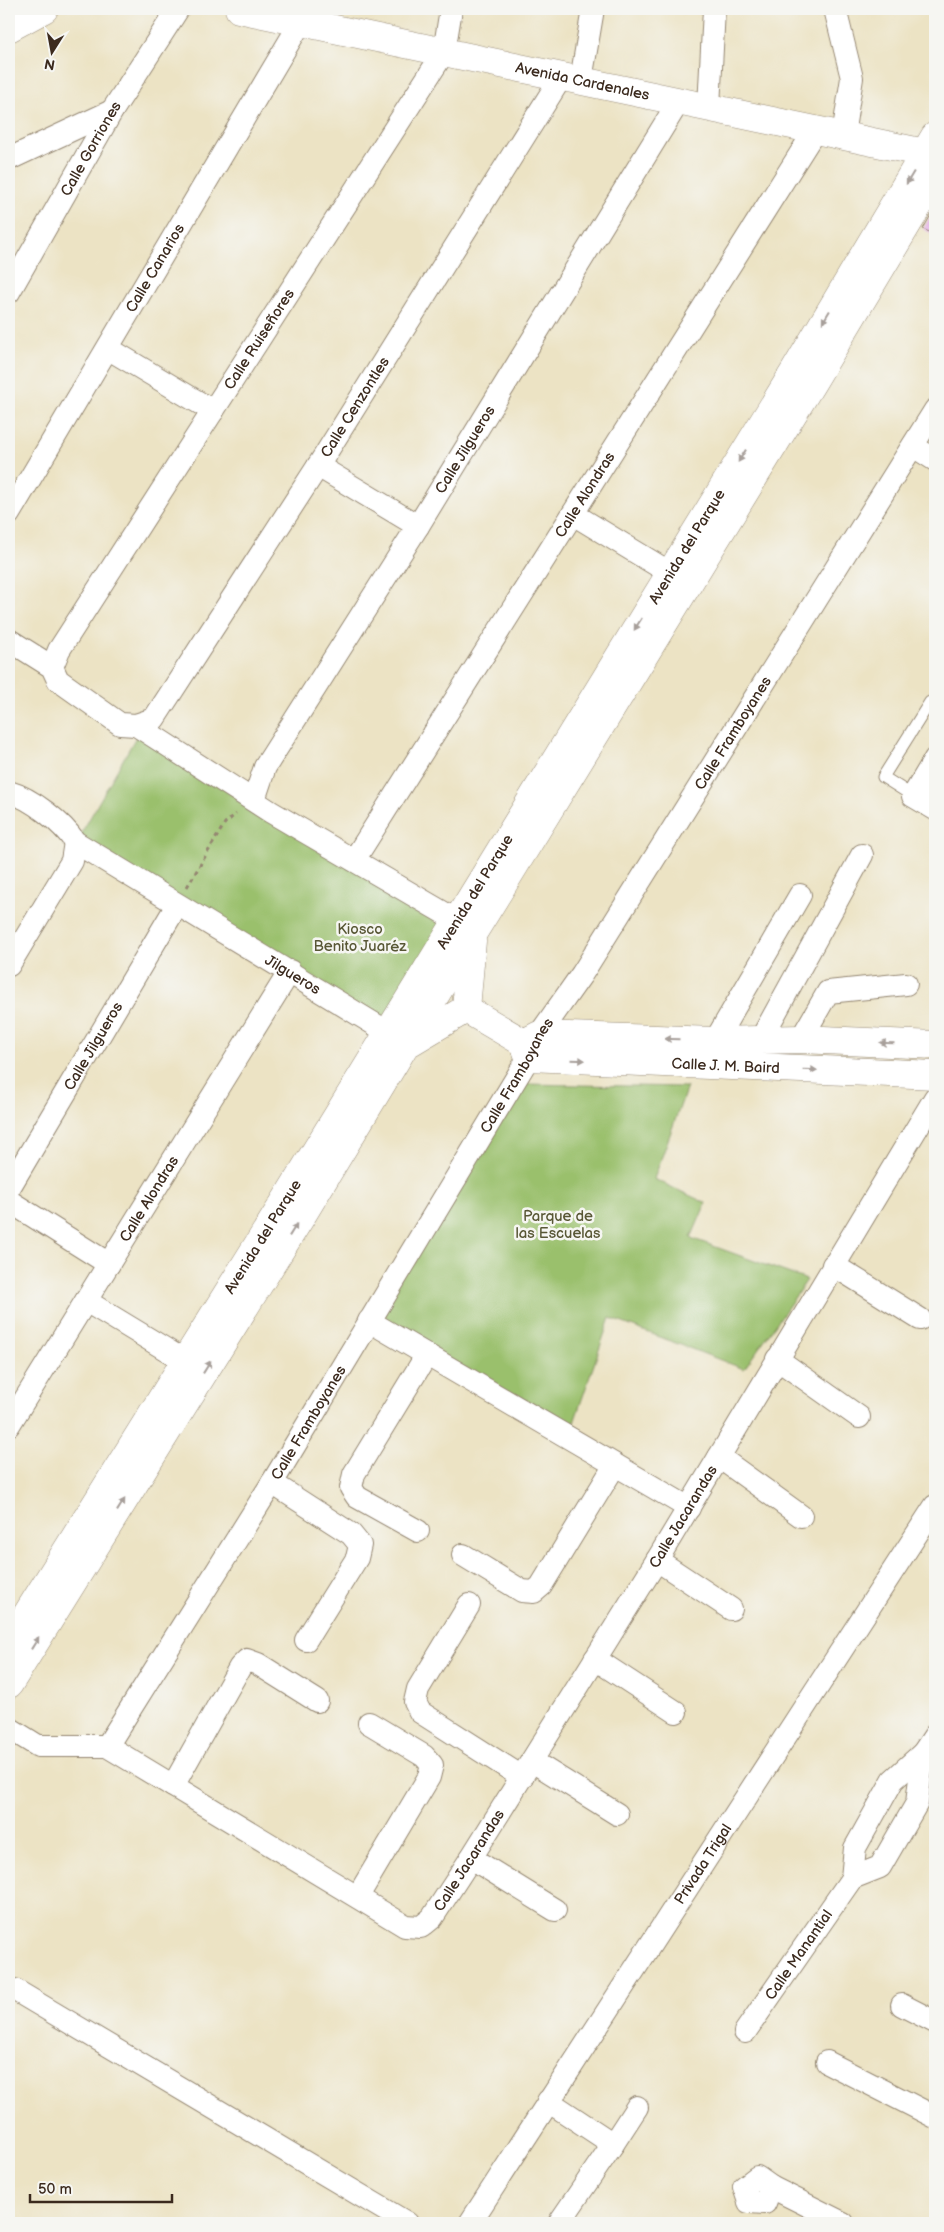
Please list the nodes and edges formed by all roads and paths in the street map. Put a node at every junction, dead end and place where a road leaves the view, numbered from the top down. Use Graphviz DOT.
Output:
graph roads {
  1 [pos="12,9"];
  2 [pos="44,9"];
  3 [pos="178,9"];
  4 [pos="240,9"];
  5 [pos="451,9"];
  6 [pos="593,9"];
  7 [pos="714,9"];
  8 [pos="834,9"];
  9 [pos="312,18"];
  10 [pos="9,24"];
  11 [pos="9,28"];
  12 [pos="444,52"];
  13 [pos="572,78"];
  14 [pos="679,101"];
  15 [pos="709,107"];
  16 [pos="112,110"];
  17 [pos="816,130"];
  18 [pos="843,135"];
  19 [pos="932,149"];
  20 [pos="9,158"];
  21 [pos="935,178"];
  22 [pos="10,288"];
  23 [pos="108,348"];
  24 [pos="935,410"];
  25 [pos="213,411"];
  26 [pos="913,446"];
  27 [pos="935,460"];
  28 [pos="318,466"];
  29 [pos="9,514"];
  30 [pos="572,514"];
  31 [pos="418,526"];
  32 [pos="670,574"];
  33 [pos="9,640"];
  34 [pos="52,666"];
  35 [pos="930,702"];
  36 [pos="136,726"];
  37 [pos="935,759"];
  38 [pos="9,792"];
  39 [pos="913,796"];
  40 [pos="254,800"];
  41 [pos="935,809"];
  42 [pos="75,842"];
  43 [pos="862,855"];
  44 [pos="354,860"];
  45 [pos="800,895"];
  46 [pos="177,905"];
  47 [pos="465,926"];
  48 [pos="9,965"];
  49 [pos="290,971"];
  50 [pos="906,984"];
  51 [pos="466,1009"];
  52 [pos="398,1038"];
  53 [pos="761,1039"];
  54 [pos="801,1040"];
  55 [pos="715,1041"];
  56 [pos="531,1045"];
  57 [pos="935,1045"];
  58 [pos="935,1076"];
  59 [pos="935,1098"];
  60 [pos="9,1188"];
  61 [pos="9,1201"];
  62 [pos="109,1264"];
  63 [pos="833,1265"];
  64 [pos="86,1301"];
  65 [pos="920,1319"];
  66 [pos="369,1321"];
  67 [pos="426,1356"];
  68 [pos="777,1359"];
  69 [pos="185,1361"];
  70 [pos="859,1417"];
  71 [pos="9,1426"];
  72 [pos="719,1457"];
  73 [pos="615,1465"];
  74 [pos="272,1483"];
  75 [pos="935,1506"];
  76 [pos="689,1508"];
  77 [pos="801,1516"];
  78 [pos="418,1531"];
  79 [pos="463,1555"];
  80 [pos="657,1560"];
  81 [pos="469,1605"];
  82 [pos="731,1609"];
  83 [pos="306,1640"];
  84 [pos="9,1643"];
  85 [pos="595,1659"];
  86 [pos="9,1684"];
  87 [pos="317,1701"];
  88 [pos="676,1712"];
  89 [pos="368,1723"];
  90 [pos="9,1728"];
  91 [pos="929,1744"];
  92 [pos="107,1746"];
  93 [pos="527,1769"];
  94 [pos="173,1786"];
  95 [pos="617,1814"];
  96 [pos="471,1858"];
  97 [pos="852,1878"];
  98 [pos="358,1896"];
  99 [pos="555,1910"];
  100 [pos="9,1989"];
  101 [pos="902,2005"];
  102 [pos="935,2022"];
  103 [pos="745,2032"];
  104 [pos="827,2062"];
  105 [pos="548,2101"];
  106 [pos="637,2107"];
  107 [pos="935,2117"];
  108 [pos="613,2144"];
  109 [pos="771,2187"];
  110 [pos="407,2223"];
  111 [pos="470,2223"];
  112 [pos="559,2223"];
  113 [pos="844,2223"];
  1 -- 10 [label="street"];
  2 -- 11 [label="street"];
  3 -- 16 [label="street, Calle Gorriones"];
  4 -- 9 [label="street, Avenida Cardenales"];
  5 -- 12 [label="street, Calle Ruiseñores"];
  6 -- 13 [label="street, Calle Cenzontles"];
  7 -- 15 [label="street"];
  8 -- 18 [label="street"];
  9 -- 12 [label="street, Avenida Cardenales"];
  9 -- 23 [label="street, Calle Canarios"];
  12 -- 13 [label="street, Avenida Cardenales"];
  12 -- 25 [label="street, Calle Ruiseñores"];
  13 -- 14 [label="street, Avenida Cardenales"];
  13 -- 28 [label="street, Calle Cenzontles"];
  14 -- 15 [label="street, Avenida Cardenales"];
  14 -- 31 [label="street, Calle Jilgueros"];
  15 -- 17 [label="street, Avenida Cardenales"];
  16 -- 20 [label="street"];
  16 -- 22 [label="street, Calle Gorriones"];
  17 -- 18 [label="street, Avenida Cardenales"];
  17 -- 30 [label="street, Calle Alondras"];
  18 -- 19 [label="street, Avenida Cardenales"];
  19 -- 32 [label="street, Avenida del Parque, one-way"];
  21 -- 47 [label="street, Avenida del Parque"];
  23 -- 25 [label="street"];
  23 -- 29 [label="street, Calle Canarios"];
  24 -- 26 [label="street, Calle Framboyanes"];
  25 -- 34 [label="street, Calle Ruiseñores"];
  26 -- 27 [label="street"];
  26 -- 56 [label="street, Calle Framboyanes"];
  28 -- 31 [label="street"];
  28 -- 36 [label="street, Calle Cenzontles"];
  30 -- 32 [label="street"];
  30 -- 44 [label="street, Calle Alondras"];
  31 -- 40 [label="street, Calle Jilgueros"];
  32 -- 47 [label="street, Avenida del Parque, one-way"];
  33 -- 34 [label="street"];
  34 -- 36 [label="street"];
  35 -- 39 [label="lane"];
  36 -- 40 [label="street"];
  37 -- 39 [label="street"];
  38 -- 42 [label="street, Jilgueros"];
  39 -- 41 [label="street"];
  40 -- 44 [label="street"];
  40 -- 46 [label="path"];
  42 -- 46 [label="street, Jilgueros"];
  42 -- 48 [label="street"];
  43 -- 53 [label="street"];
  44 -- 47 [label="street"];
  45 -- 55 [label="street"];
  46 -- 49 [label="street, Jilgueros"];
  46 -- 60 [label="street, Calle Jilgueros"];
  47 -- 51 [label="street"];
  47 -- 52 [label="street, Avenida del Parque"];
  49 -- 52 [label="street, Jilgueros"];
  49 -- 62 [label="street, Calle Alondras"];
  50 -- 54 [label="street"];
  51 -- 52 [label="street"];
  51 -- 56 [label="street, Calle J. M. Baird"];
  52 -- 69 [label="street, Avenida del Parque"];
  86 -- 52 [label="street, Avenida del Parque, one-way"];
  53 -- 54 [label="street, Calle J. M. Baird"];
  53 -- 55 [label="street, Calle J. M. Baird"];
  57 -- 54 [label="street, Calle J. M. Baird, one-way"];
  55 -- 56 [label="street, Calle J. M. Baird, one-way"];
  56 -- 58 [label="street, Calle J. M. Baird, one-way"];
  56 -- 66 [label="street, Calle Framboyanes"];
  59 -- 63 [label="street, Calle Jacarandas"];
  61 -- 62 [label="street"];
  62 -- 64 [label="street, Calle Alondras"];
  63 -- 65 [label="street"];
  63 -- 68 [label="street, Calle Jacarandas"];
  64 -- 69 [label="street"];
  64 -- 71 [label="street, Calle Alondras"];
  66 -- 67 [label="street"];
  66 -- 74 [label="street, Calle Framboyanes"];
  67 -- 73 [label="street"];
  67 -- 78 [label="street"];
  68 -- 70 [label="street"];
  68 -- 72 [label="street, Calle Jacarandas"];
  69 -- 84 [label="street, Avenida del Parque"];
  72 -- 76 [label="street, Calle Jacarandas"];
  72 -- 77 [label="street"];
  73 -- 76 [label="street"];
  73 -- 79 [label="street"];
  74 -- 83 [label="street"];
  74 -- 92 [label="street, Calle Framboyanes"];
  75 -- 105 [label="street, Privada Trigal"];
  76 -- 80 [label="street, Calle Jacarandas"];
  80 -- 82 [label="street"];
  80 -- 85 [label="street, Calle Jacarandas"];
  81 -- 93 [label="street"];
  85 -- 88 [label="street"];
  85 -- 93 [label="street, Calle Jacarandas"];
  87 -- 94 [label="street"];
  89 -- 98 [label="street"];
  90 -- 92 [label="street"];
  91 -- 97 [label="street, Calle Manantial"];
  91 -- 97 [label="street, Calle Manantial"];
  92 -- 94 [label="street"];
  93 -- 95 [label="street"];
  93 -- 96 [label="street, Calle Jacarandas"];
  94 -- 98 [label="street"];
  96 -- 98 [label="street, Calle Jacarandas"];
  96 -- 99 [label="street"];
  97 -- 103 [label="street, Calle Manantial"];
  100 -- 110 [label="street"];
  101 -- 102 [label="street"];
  104 -- 107 [label="street"];
  105 -- 108 [label="street"];
  105 -- 111 [label="street, Privada Trigal"];
  106 -- 108 [label="street"];
  108 -- 112 [label="street"];
  109 -- 113 [label="street"];
}
